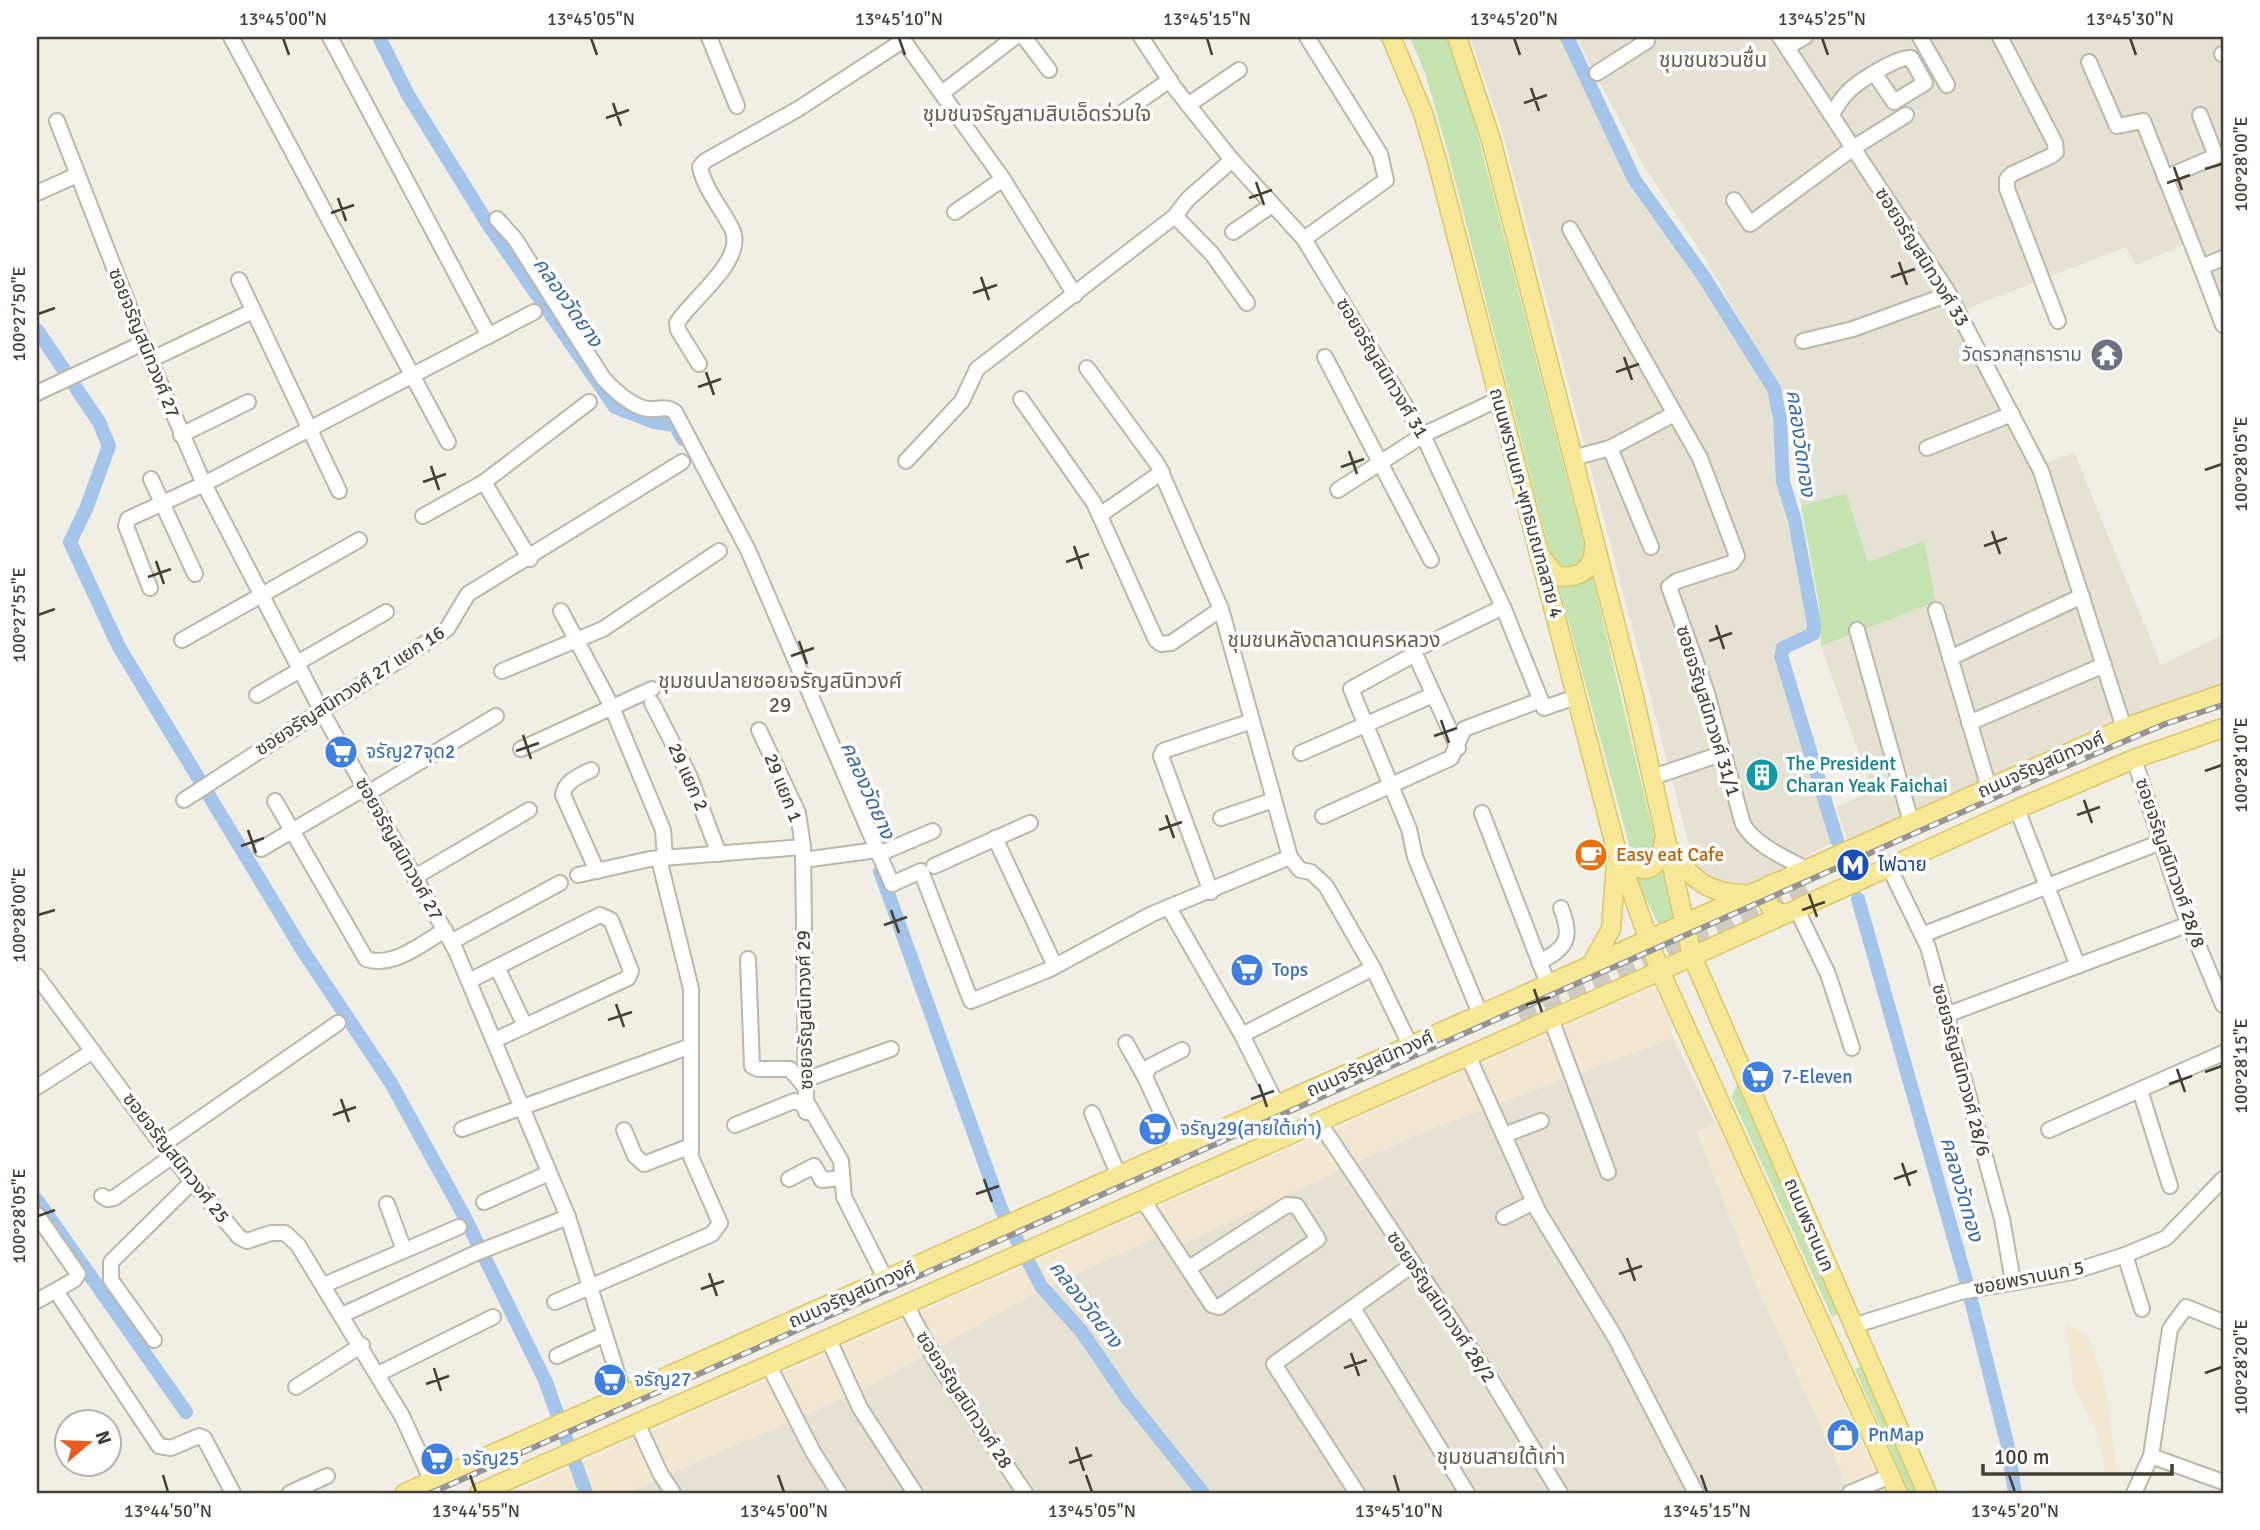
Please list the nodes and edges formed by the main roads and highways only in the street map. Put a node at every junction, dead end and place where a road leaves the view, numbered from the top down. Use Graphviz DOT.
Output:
graph roads {
  1 [pos="1391,37"];
  2 [pos="1457,37"];
  3 [pos="1594,540"];
  4 [pos="1538,551"];
  5 [pos="2223,694"];
  6 [pos="2223,701"];
  7 [pos="2223,719"];
  8 [pos="2223,728"];
  9 [pos="1666,839"];
  10 [pos="1618,854"];
  11 [pos="1806,880"];
  12 [pos="1772,884"];
  13 [pos="1750,894"];
  14 [pos="1791,911"];
  15 [pos="1685,924"];
  16 [pos="1649,940"];
  17 [pos="1692,956"];
  18 [pos="1590,967"];
  19 [pos="1660,971"];
  20 [pos="1541,988"];
  21 [pos="1518,1014"];
  22 [pos="1549,1020"];
  23 [pos="1227,1145"];
  24 [pos="1111,1180"];
  25 [pos="1117,1212"];
  26 [pos="405,1493"];
  27 [pos="480,1493"];
  28 [pos="1898,1493"];
  29 [pos="1927,1493"];
  1 -- 4 [label="main road, ถนนพรานนก-พุทธมณฑลสาย 4"];
  2 -- 3 [label="main road"];
  3 -- 4 [label="main road"];
  3 -- 9 [label="main road"];
  4 -- 10 [label="main road, ถนนพรานนก-พุทธมณฑลสาย 4"];
  5 -- 11 [label="main road, ถนนจรัญสนิทวงศ์"];
  6 -- 11 [label="main road, ถนนจรัญสนิทวงศ์"];
  7 -- 11 [label="main road, ถนนจรัญสนิทวงศ์"];
  8 -- 14 [label="main road, ถนนจรัญสนิทวงศ์"];
  9 -- 10 [label="main road"];
  9 -- 13 [label="main road"];
  9 -- 15 [label="main road"];
  10 -- 16 [label="main road, ถนนพรานนก-พุทธมณฑลสาย 4"];
  10 -- 18 [label="main road"];
  11 -- 12 [label="main road, ถนนจรัญสนิทวงศ์"];
  12 -- 13 [label="main road, ถนนจรัญสนิทวงศ์"];
  12 -- 14 [label="main road"];
  13 -- 15 [label="main road, ถนนจรัญสนิทวงศ์"];
  14 -- 17 [label="main road, ถนนจรัญสนิทวงศ์"];
  15 -- 16 [label="main road, ถนนจรัญสนิทวงศ์"];
  15 -- 17 [label="main road"];
  16 -- 18 [label="main road, ถนนจรัญสนิทวงศ์"];
  16 -- 19 [label="main road, ถนนพรานนก-พุทธมณฑลสาย 4"];
  17 -- 19 [label="main road, ถนนจรัญสนิทวงศ์"];
  17 -- 29 [label="main road, ถนนพรานนก"];
  18 -- 20 [label="main road, ถนนจรัญสนิทวงศ์"];
  19 -- 22 [label="main road, ถนนจรัญสนิทวงศ์"];
  19 -- 28 [label="main road, ถนนพรานนก"];
  20 -- 22 [label="main road"];
  20 -- 24 [label="main road, ถนนจรัญสนิทวงศ์"];
  21 -- 23 [label="main road, ถนนจรัญสนิทวงศ์"];
  22 -- 25 [label="main road, ถนนจรัญสนิทวงศ์"];
  23 -- 24 [label="main road"];
  23 -- 25 [label="main road"];
  24 -- 26 [label="main road, ถนนจรัญสนิทวงศ์"];
  25 -- 27 [label="main road, ถนนจรัญสนิทวงศ์"];
}
